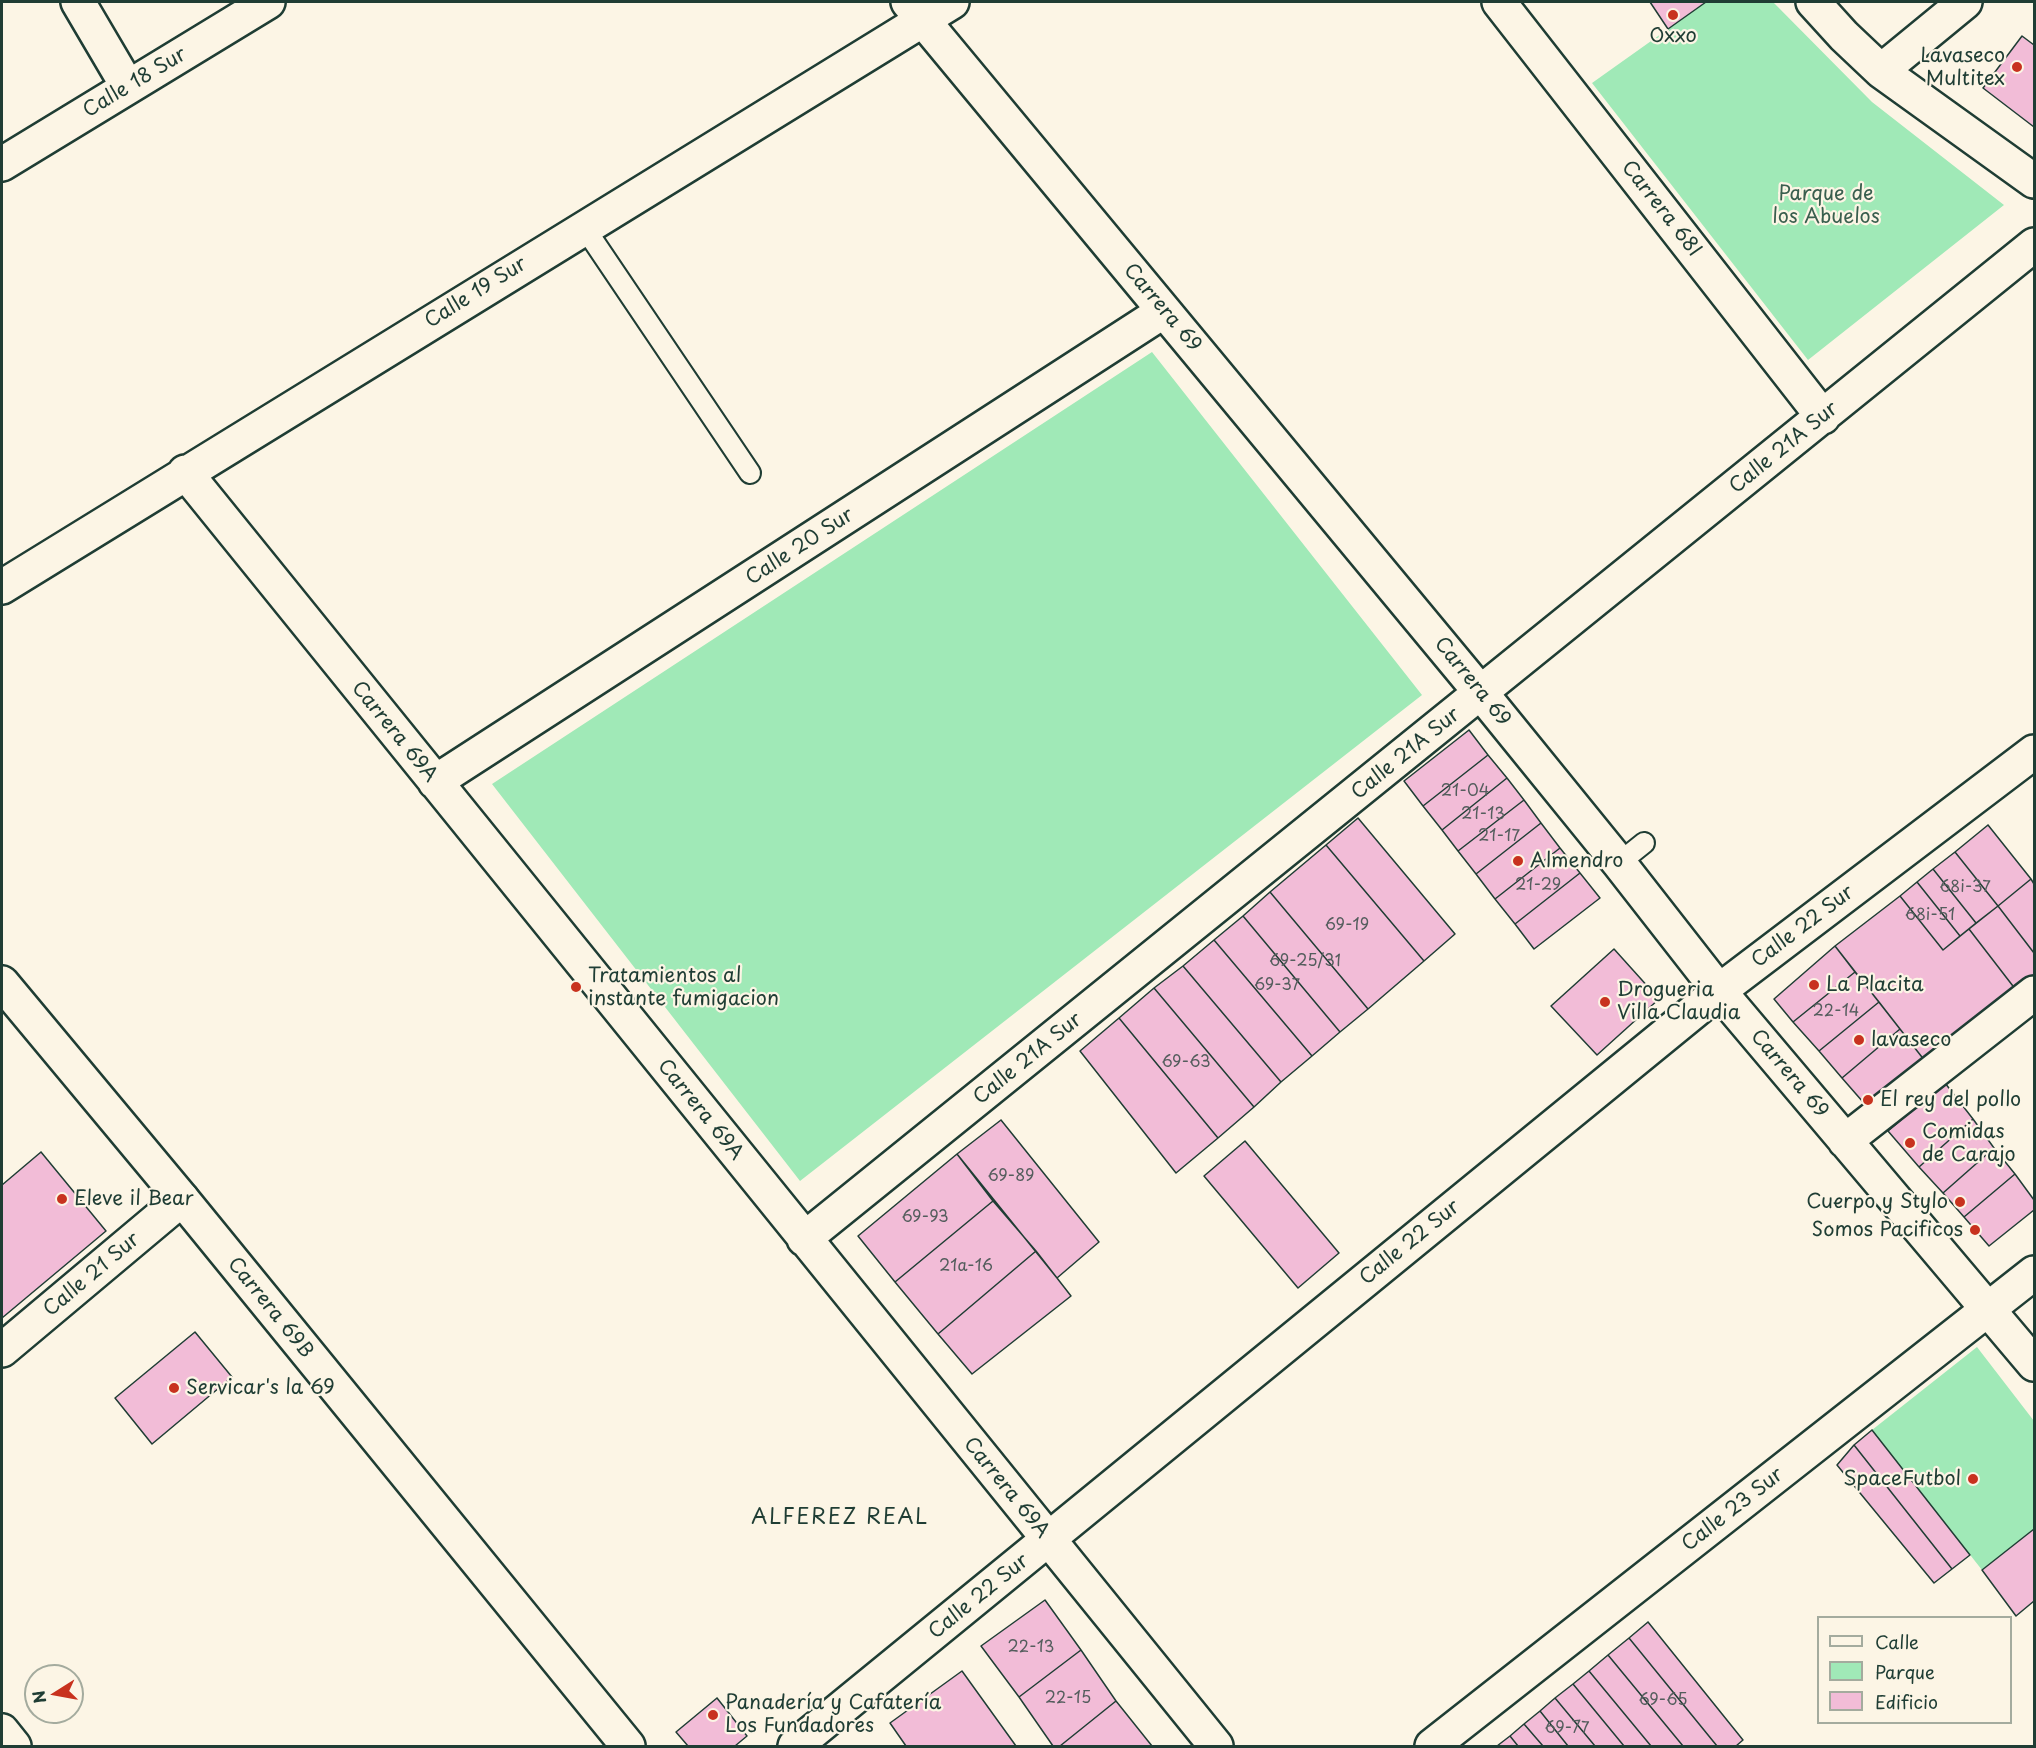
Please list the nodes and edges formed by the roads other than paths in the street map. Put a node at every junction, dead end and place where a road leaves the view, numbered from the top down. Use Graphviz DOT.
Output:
graph roads {
  1 [pos="78,2"];
  2 [pos="268,2"];
  3 [pos="952,2"];
  4 [pos="1498,2"];
  5 [pos="1813,2"];
  6 [pos="1965,2"];
  7 [pos="915,10"];
  8 [pos="1881,71"];
  9 [pos="128,87"];
  10 [pos="2,164"];
  11 [pos="2034,181"];
  12 [pos="584,227"];
  13 [pos="2034,245"];
  14 [pos="1164,311"];
  15 [pos="1822,417"];
  16 [pos="185,472"];
  17 [pos="750,473"];
  18 [pos="2,586"];
  19 [pos="1481,693"];
  20 [pos="2034,752"];
  21 [pos="435,782"];
  22 [pos="2,983"];
  23 [pos="1719,991"];
  24 [pos="2034,993"];
  25 [pos="1845,1142"];
  26 [pos="182,1199"];
  27 [pos="804,1239"];
  28 [pos="2034,1273"];
  29 [pos="1988,1308"];
  30 [pos="2,1350"];
  31 [pos="2034,1364"];
  32 [pos="1048,1540"];
  33 [pos="2,1731"];
  34 [pos="14,1746"];
  35 [pos="628,1746"];
  36 [pos="795,1746"];
  37 [pos="1216,1746"];
  38 [pos="1432,1746"];
  1 -- 9 [label="street"];
  2 -- 9 [label="street, Calle 18 Sur"];
  3 -- 7 [label="street, Calle 19 Sur"];
  4 -- 15 [label="street, Carrera 68I"];
  5 -- 8 [label="street"];
  6 -- 8 [label="street"];
  7 -- 12 [label="street, Calle 19 Sur"];
  7 -- 14 [label="street, Carrera 69"];
  8 -- 11 [label="street"];
  9 -- 10 [label="street, Calle 18 Sur"];
  12 -- 16 [label="street, Calle 19 Sur"];
  12 -- 17 [label="lane"];
  13 -- 15 [label="street, Calle 21A Sur"];
  14 -- 19 [label="street, Carrera 69"];
  14 -- 21 [label="street, Calle 20 Sur"];
  15 -- 19 [label="street, Calle 21A Sur"];
  16 -- 18 [label="street, Calle 19 Sur"];
  16 -- 21 [label="street, Carrera 69A"];
  19 -- 23 [label="street, Carrera 69"];
  19 -- 27 [label="street, Calle 21A Sur"];
  20 -- 23 [label="street, Calle 22 Sur"];
  21 -- 27 [label="street, Carrera 69A"];
  22 -- 26 [label="street, Carrera 69B"];
  23 -- 25 [label="street, Carrera 69"];
  23 -- 32 [label="street, Calle 22 Sur"];
  24 -- 25 [label="street"];
  25 -- 29 [label="street, Carrera 69"];
  26 -- 30 [label="street, Calle 21 Sur"];
  26 -- 35 [label="street, Carrera 69B"];
  27 -- 32 [label="street, Carrera 69A"];
  28 -- 29 [label="street, Calle 23 Sur"];
  29 -- 31 [label="street, Carrera 69"];
  29 -- 38 [label="street, Calle 23 Sur"];
  32 -- 36 [label="street, Calle 22 Sur"];
  32 -- 37 [label="street, Carrera 69A"];
  33 -- 34 [label="street"];
}
